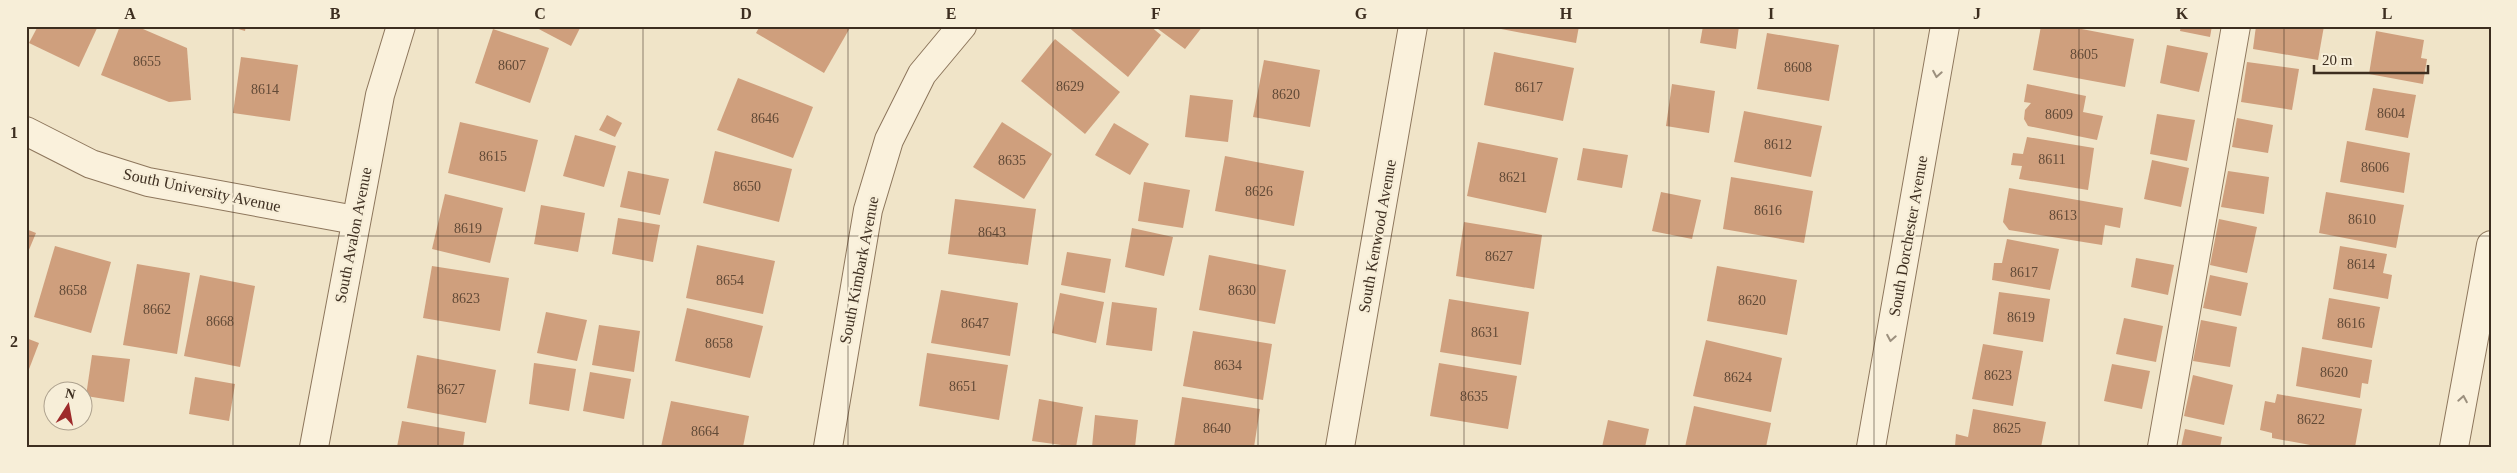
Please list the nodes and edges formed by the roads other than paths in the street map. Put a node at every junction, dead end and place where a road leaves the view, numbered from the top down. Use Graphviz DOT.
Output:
graph roads {
  1 [pos="401,26"];
  2 [pos="962,26"];
  3 [pos="1413,26"];
  4 [pos="1945,26"];
  5 [pos="2236,26"];
  6 [pos="26,131"];
  7 [pos="355,220"];
  8 [pos="2491,245"];
  9 [pos="314,447"];
  10 [pos="828,447"];
  11 [pos="1340,447"];
  12 [pos="1871,447"];
  13 [pos="2162,447"];
  14 [pos="2454,447"];
  1 -- 7 [label="street, South Avalon Avenue"];
  2 -- 10 [label="street, South Kimbark Avenue"];
  3 -- 11 [label="street, South Kenwood Avenue"];
  4 -- 12 [label="street, South Dorchester Avenue, one-way"];
  5 -- 13 [label="street"];
  6 -- 7 [label="street, South University Avenue"];
  7 -- 9 [label="street, South Avalon Avenue"];
  14 -- 8 [label="street, one-way"];
}
